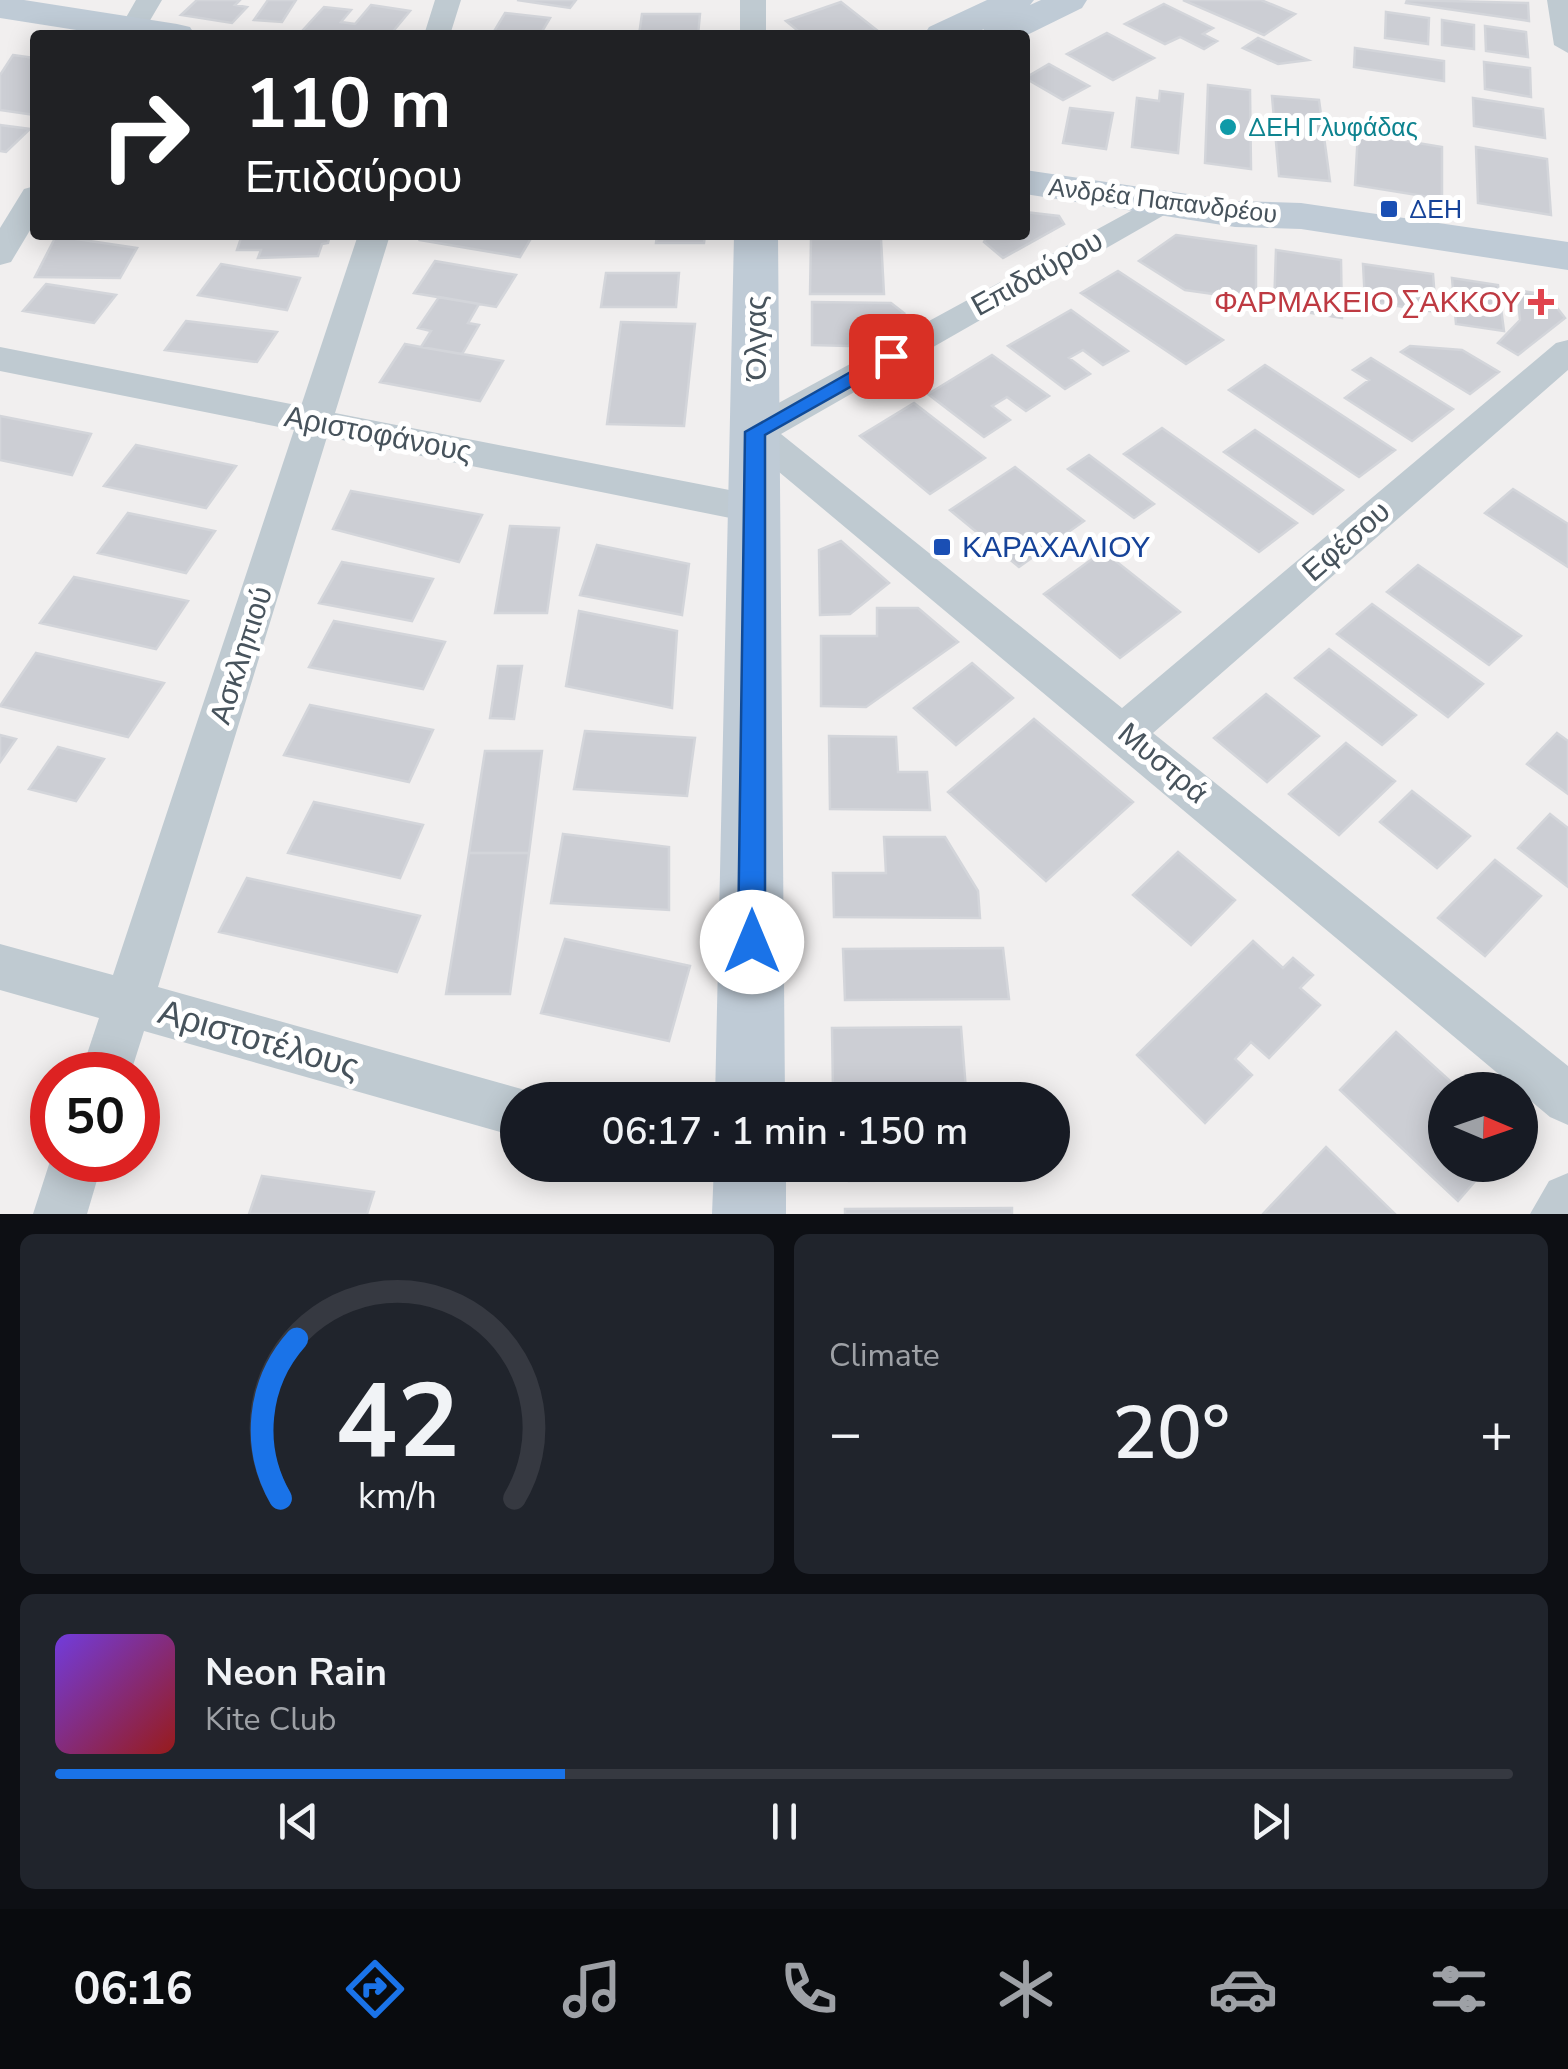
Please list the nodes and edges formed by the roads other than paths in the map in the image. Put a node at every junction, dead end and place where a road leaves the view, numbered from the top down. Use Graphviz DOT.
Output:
graph roads {
  1 [pos="448,0"];
  2 [pos="753,0"];
  3 [pos="1016,0"];
  4 [pos="1069,0"];
  5 [pos="1560,0"];
  6 [pos="0,7"];
  7 [pos="141,14"];
  8 [pos="0,28"];
  9 [pos="168,30"];
  10 [pos="439,30"];
  11 [pos="753,30"];
  12 [pos="953,30"];
  13 [pos="1008,30"];
  14 [pos="30,33"];
  15 [pos="1568,44"];
  16 [pos="1030,163"];
  17 [pos="1030,183"];
  18 [pos="1162,203"];
  19 [pos="30,204"];
  20 [pos="1301,216"];
  21 [pos="372,240"];
  22 [pos="756,240"];
  23 [pos="0,255"];
  24 [pos="1568,256"];
  25 [pos="1568,351"];
  26 [pos="0,359"];
  27 [pos="316,421"];
  28 [pos="755,432"];
  29 [pos="755,509"];
  30 [pos="1125,731"];
  31 [pos="0,967"];
  32 [pos="129,1003"];
  33 [pos="113,1052"];
  34 [pos="750,1082"];
  35 [pos="1568,1099"];
  36 [pos="500,1107"];
  37 [pos="71,1182"];
  38 [pos="1568,1200"];
  39 [pos="60,1214"];
  40 [pos="1557,1214"];
  1 -- 10 [label="street"];
  2 -- 11 [label="street"];
  3 -- 12 [label="main road"];
  4 -- 13 [label="main road"];
  5 -- 15 [label="street"];
  6 -- 7 [label="main road"];
  7 -- 9 [label="main road"];
  8 -- 14 [label="main road"];
  16 -- 20 [label="main road, Ανδρέα Παπανδρέου"];
  17 -- 18 [label="main road, Ανδρέα Παπανδρέου"];
  18 -- 20 [label="main road, Ανδρέα Παπανδρέου"];
  18 -- 28 [label="street, Επιδαύρου"];
  19 -- 23 [label="street"];
  20 -- 24 [label="main road, Ανδρέα Παπανδρέου"];
  21 -- 27 [label="street, Ασκληπιού"];
  22 -- 28 [label="main road, Όλγας"];
  25 -- 30 [label="street, Εφέσου"];
  26 -- 27 [label="street, Αριστοφάνους"];
  27 -- 29 [label="street, Αριστοφάνους"];
  27 -- 32 [label="street, Ασκληπιού"];
  28 -- 29 [label="main road, Όλγας"];
  28 -- 30 [label="street, Μυστρά"];
  29 -- 34 [label="main road, Όλγας"];
  30 -- 35 [label="street, Μυστρά"];
  31 -- 32 [label="street, Αριστοτέλους"];
  32 -- 33 [label="street, Ασκληπιού"];
  32 -- 36 [label="street, Αριστοτέλους"];
  37 -- 39 [label="street"];
  38 -- 40 [label="street"];
}
